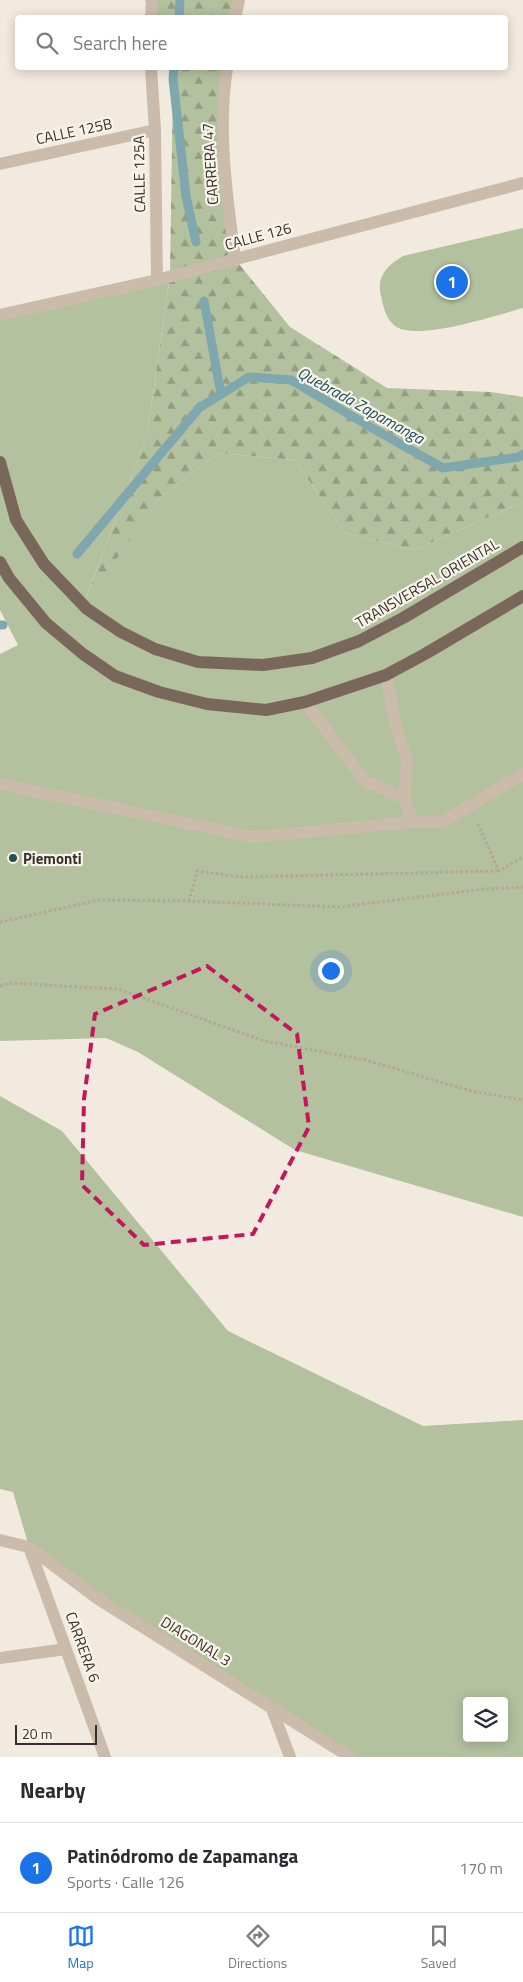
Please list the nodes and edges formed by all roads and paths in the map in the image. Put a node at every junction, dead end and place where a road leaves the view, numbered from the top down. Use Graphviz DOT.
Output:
graph roads {
  1 [pos="152,0"];
  2 [pos="239,0"];
  3 [pos="152,15"];
  4 [pos="236,15"];
  5 [pos="151,70"];
  6 [pos="227,70"];
  7 [pos="154,130"];
  8 [pos="0,164"];
  9 [pos="523,183"];
  10 [pos="235,259"];
  11 [pos="157,280"];
  12 [pos="0,315"];
  13 [pos="0,462"];
  14 [pos="523,547"];
  15 [pos="0,562"];
  16 [pos="523,596"];
  17 [pos="386,675"];
  18 [pos="305,702"];
  19 [pos="523,774"];
  20 [pos="0,784"];
  21 [pos="404,798"];
  22 [pos="470,805"];
  23 [pos="413,822"];
  24 [pos="523,857"];
  25 [pos="498,871"];
  26 [pos="523,887"];
  27 [pos="189,900"];
  28 [pos="0,922"];
  29 [pos="0,986"];
  30 [pos="523,1100"];
  31 [pos="0,1540"];
  32 [pos="29,1547"];
  33 [pos="66,1649"];
  34 [pos="0,1658"];
  35 [pos="272,1709"];
  36 [pos="105,1757"];
  37 [pos="290,1757"];
  38 [pos="350,1757"];
  1 -- 3 [label="street"];
  2 -- 4 [label="street"];
  5 -- 7 [label="street, CALLE 125A"];
  6 -- 10 [label="street, CARRERA 47"];
  7 -- 8 [label="street, CALLE 125B"];
  7 -- 11 [label="street, CALLE 125A"];
  9 -- 10 [label="street, CALLE 126"];
  10 -- 11 [label="street, CALLE 126"];
  11 -- 12 [label="street, CALLE 126"];
  13 -- 14 [label="main road, TRANSVERSAL ORIENTAL"];
  15 -- 18 [label="main road"];
  16 -- 17 [label="main road"];
  17 -- 18 [label="main road"];
  17 -- 21 [label="street"];
  18 -- 21 [label="street"];
  19 -- 22 [label="street"];
  20 -- 23 [label="street"];
  21 -- 23 [label="street"];
  22 -- 23 [label="street"];
  22 -- 25 [label="path"];
  24 -- 25 [label="path"];
  25 -- 27 [label="path"];
  26 -- 27 [label="path"];
  27 -- 28 [label="path"];
  29 -- 30 [label="path"];
  31 -- 32 [label="street"];
  32 -- 33 [label="street, CARRERA 6"];
  32 -- 35 [label="street, DIAGONAL 3"];
  33 -- 34 [label="street"];
  33 -- 36 [label="street, CARRERA 6"];
  35 -- 37 [label="street"];
  35 -- 38 [label="street, DIAGONAL 3"];
}
